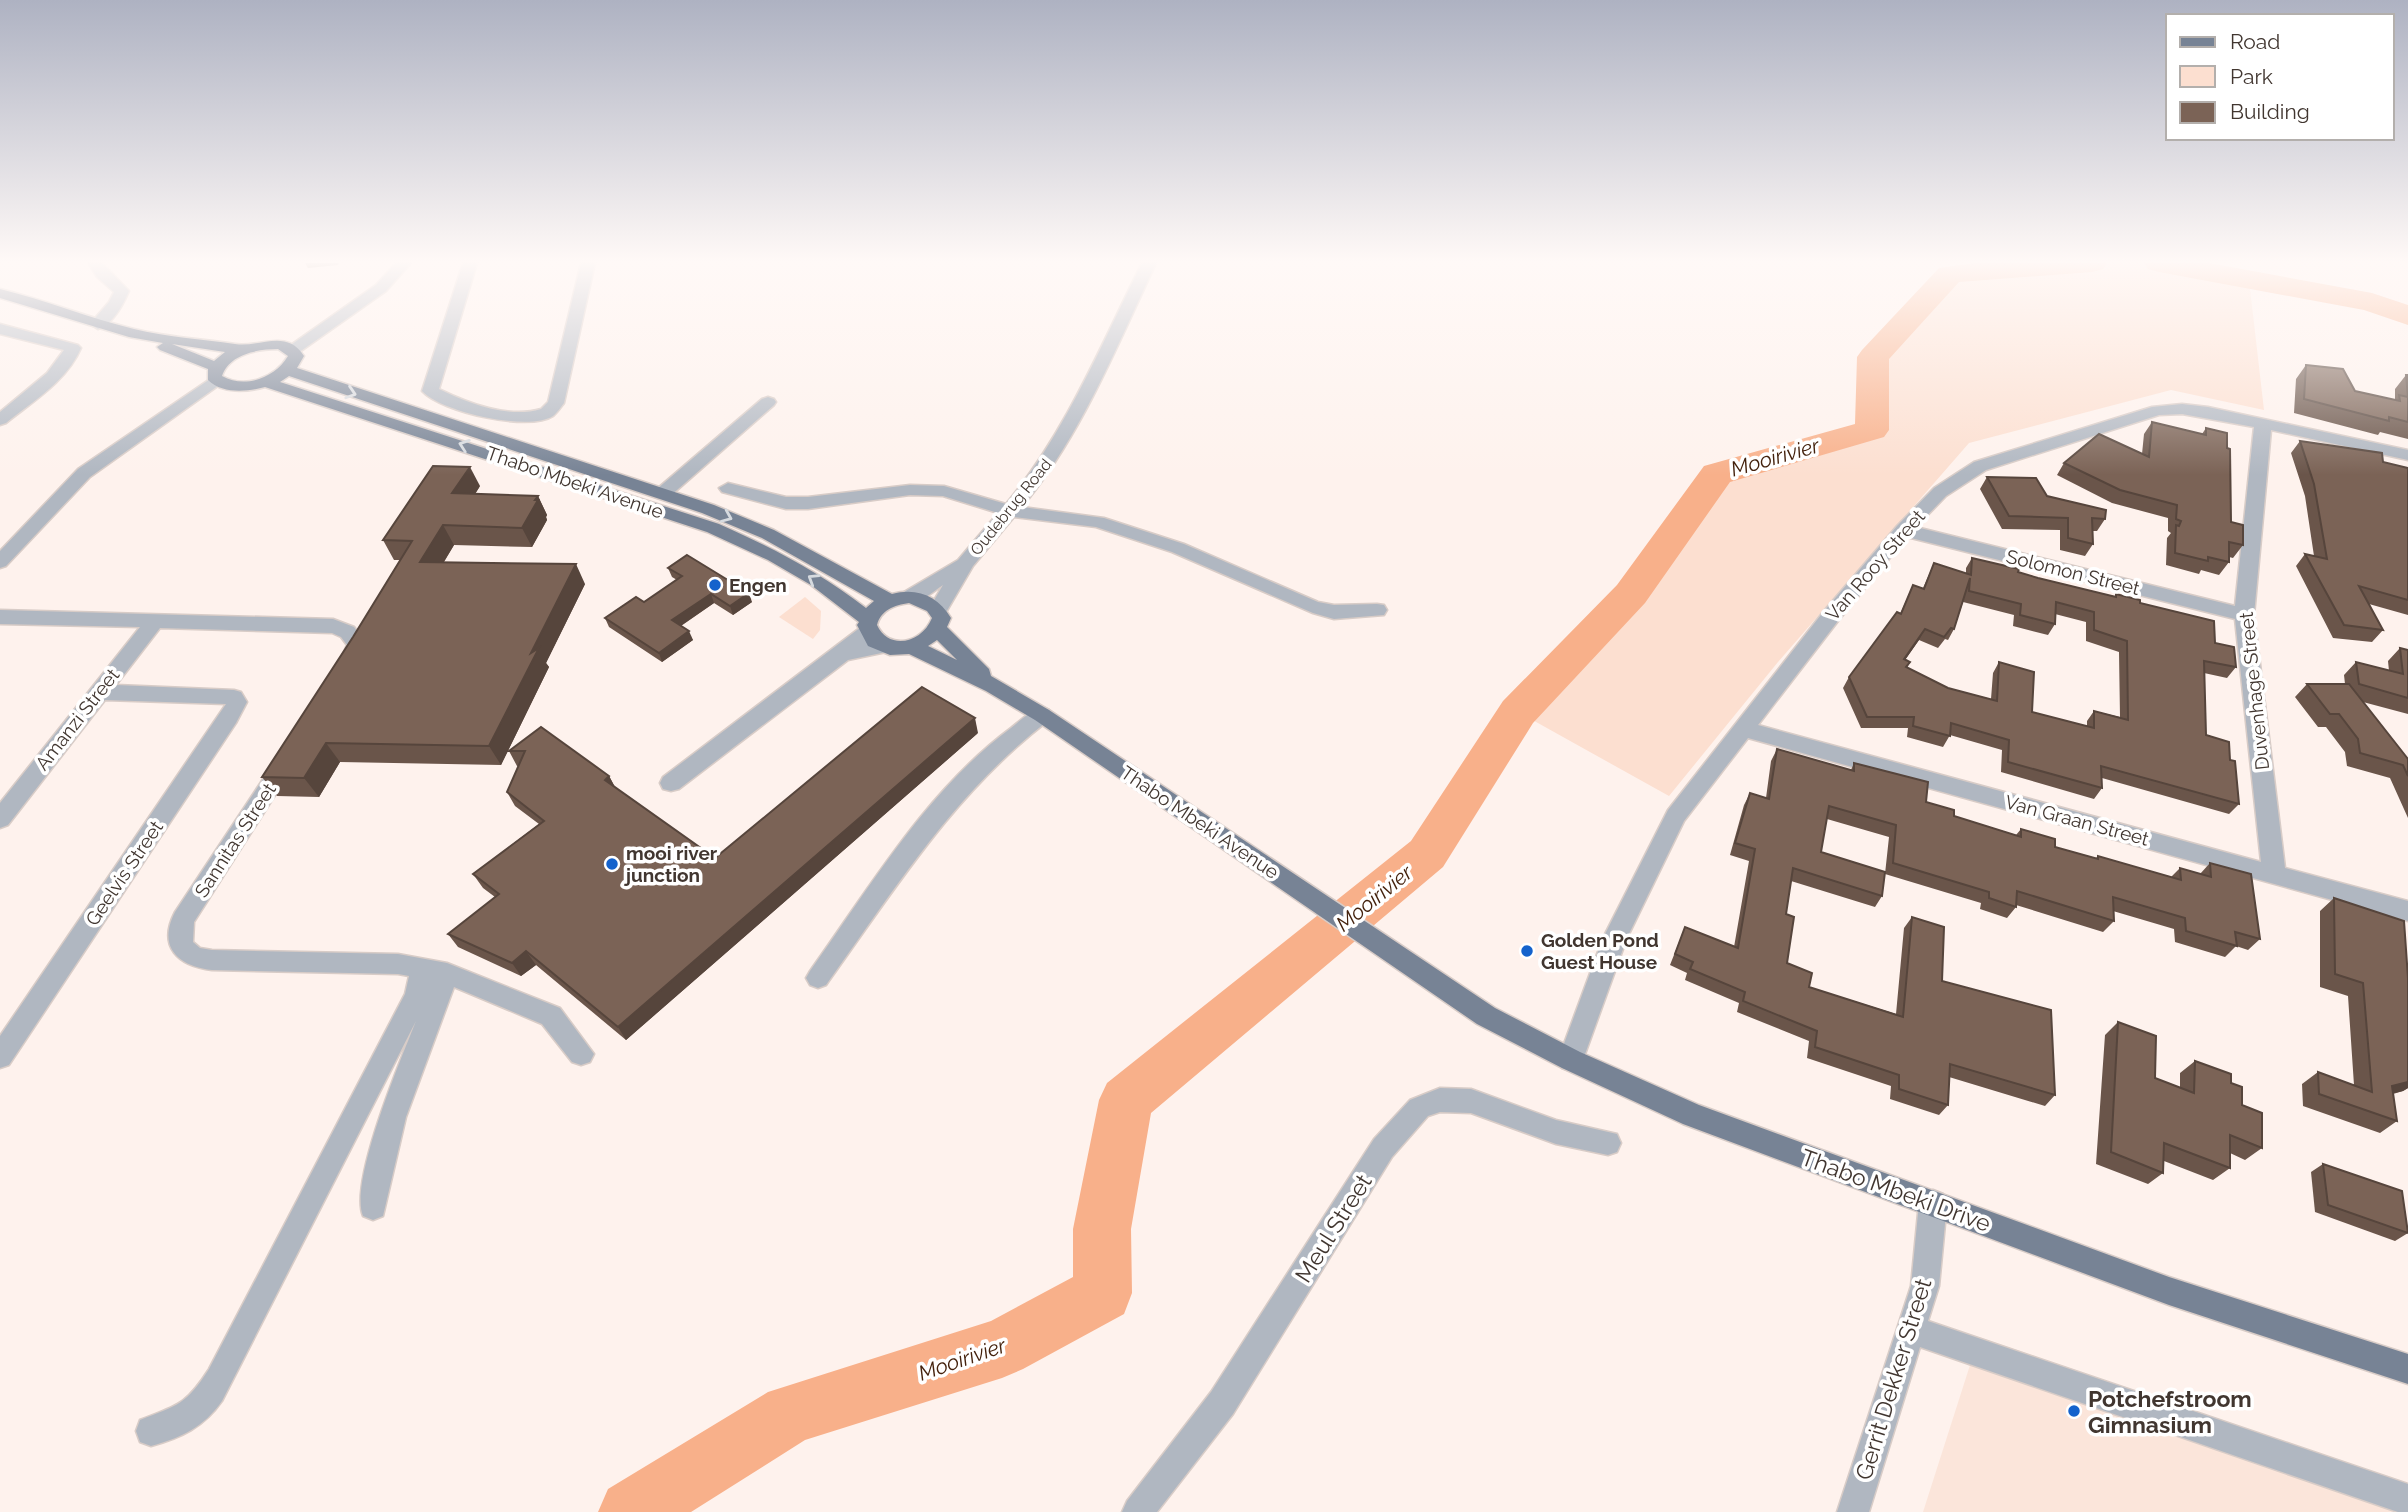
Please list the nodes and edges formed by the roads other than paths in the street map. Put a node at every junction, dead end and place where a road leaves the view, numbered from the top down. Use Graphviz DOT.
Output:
graph roads {
  1 [pos="19,334"];
  2 [pos="134,334"];
  3 [pos="298,334"];
  4 [pos="315,334"];
  5 [pos="448,334"];
  6 [pos="572,334"];
  7 [pos="1115,334"];
  8 [pos="275,344"];
  9 [pos="242,350"];
  10 [pos="293,350"];
  11 [pos="287,370"];
  12 [pos="216,374"];
  13 [pos="265,382"];
  14 [pos="236,387"];
  15 [pos="768,402"];
  16 [pos="0,420"];
  17 [pos="2263,424"];
  18 [pos="145,429"];
  19 [pos="2408,454"];
  20 [pos="727,488"];
  21 [pos="663,493"];
  22 [pos="1010,511"];
  23 [pos="1903,530"];
  24 [pos="0,562"];
  25 [pos="966,562"];
  26 [pos="911,597"];
  27 [pos="890,601"];
  28 [pos="1377,610"];
  29 [pos="2244,615"];
  30 [pos="0,617"];
  31 [pos="938,619"];
  32 [pos="156,620"];
  33 [pos="868,625"];
  34 [pos="884,646"];
  35 [pos="912,647"];
  36 [pos="842,654"];
  37 [pos="340,678"];
  38 [pos="993,686"];
  39 [pos="98,692"];
  40 [pos="1042,715"];
  41 [pos="1745,729"];
  42 [pos="295,747"];
  43 [pos="671,783"];
  44 [pos="0,819"];
  45 [pos="2274,874"];
  46 [pos="2408,911"];
  47 [pos="1405,962"];
  48 [pos="420,967"];
  49 [pos="447,973"];
  50 [pos="818,978"];
  51 [pos="582,1054"];
  52 [pos="0,1057"];
  53 [pos="1571,1060"];
  54 [pos="1608,1143"];
  55 [pos="1933,1203"];
  56 [pos="373,1207"];
  57 [pos="1911,1330"];
  58 [pos="2408,1369"];
  59 [pos="151,1432"];
  60 [pos="2408,1500"];
  61 [pos="1138,1512"];
  62 [pos="1853,1512"];
  1 -- 16 [label="street"];
  2 -- 9 [label="main road"];
  2 -- 12 [label="main road"];
  3 -- 8 [label="street"];
  4 -- 10 [label="street"];
  5 -- 6 [label="street"];
  7 -- 22 [label="street, Oudebrug Road"];
  8 -- 9 [label="main road"];
  8 -- 10 [label="main road"];
  9 -- 12 [label="main road"];
  10 -- 11 [label="main road"];
  11 -- 13 [label="main road"];
  11 -- 21 [label="main road, Thabo Mbeki Avenue, one-way"];
  12 -- 14 [label="main road"];
  12 -- 18 [label="street"];
  13 -- 14 [label="main road"];
  33 -- 13 [label="main road, Thabo Mbeki Avenue, one-way"];
  14 -- 18 [label="street"];
  15 -- 21 [label="street"];
  17 -- 19 [label="street, Van Rooy Street"];
  17 -- 23 [label="street, Van Rooy Street"];
  17 -- 29 [label="street, Duvenhage Street"];
  18 -- 24 [label="street"];
  20 -- 22 [label="street"];
  21 -- 27 [label="main road, Thabo Mbeki Avenue, one-way"];
  22 -- 25 [label="street, Oudebrug Road"];
  22 -- 28 [label="street"];
  23 -- 29 [label="street, Solomon Street"];
  23 -- 41 [label="street, Van Rooy Street"];
  25 -- 26 [label="street, Oudebrug Road"];
  25 -- 31 [label="street, Oudebrug Road"];
  26 -- 27 [label="main road"];
  26 -- 31 [label="main road"];
  27 -- 33 [label="main road"];
  29 -- 45 [label="street, Duvenhage Street"];
  30 -- 32 [label="street"];
  31 -- 35 [label="main road"];
  31 -- 38 [label="main road, Thabo Mbeki Avenue"];
  32 -- 37 [label="street"];
  32 -- 39 [label="street, Amanzi Street"];
  33 -- 34 [label="main road"];
  33 -- 36 [label="street"];
  34 -- 35 [label="main road"];
  34 -- 36 [label="street"];
  35 -- 38 [label="main road, Thabo Mbeki Avenue"];
  36 -- 43 [label="street"];
  38 -- 40 [label="main road, Thabo Mbeki Avenue"];
  39 -- 44 [label="street, Amanzi Street"];
  39 -- 52 [label="street, Geelvis Street"];
  40 -- 47 [label="main road, Thabo Mbeki Avenue"];
  40 -- 50 [label="street"];
  41 -- 45 [label="street, Van Graan Street"];
  41 -- 53 [label="street, Van Rooy Street"];
  42 -- 48 [label="street, Sannitas Street"];
  45 -- 46 [label="street, Van Graan Street"];
  47 -- 53 [label="main road, Thabo Mbeki Drive"];
  48 -- 49 [label="street, Sannitas Street"];
  48 -- 59 [label="street"];
  49 -- 51 [label="street, Sannitas Street"];
  49 -- 56 [label="street"];
  53 -- 55 [label="main road, Thabo Mbeki Drive"];
  54 -- 61 [label="street, Meul Street"];
  55 -- 57 [label="street, Gerrit Dekker Street"];
  55 -- 58 [label="main road, Thabo Mbeki Drive"];
  57 -- 60 [label="street"];
  57 -- 62 [label="street, Gerrit Dekker Street"];
}
